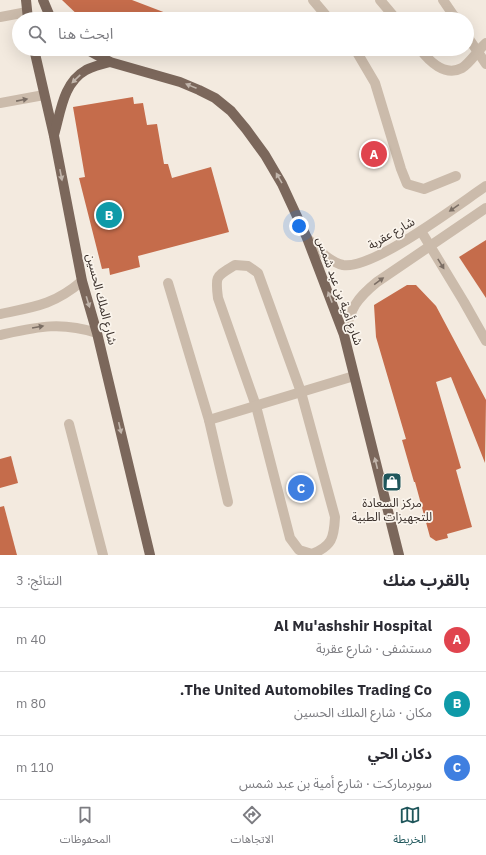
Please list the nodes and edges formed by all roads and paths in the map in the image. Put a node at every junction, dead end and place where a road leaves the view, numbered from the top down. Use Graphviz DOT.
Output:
graph roads {
  1 [pos="26,0"];
  2 [pos="43,0"];
  3 [pos="313,0"];
  4 [pos="380,0"];
  5 [pos="443,0"];
  6 [pos="28,12"];
  7 [pos="47,12"];
  8 [pos="323,12"];
  9 [pos="390,12"];
  10 [pos="451,12"];
  11 [pos="0,17"];
  12 [pos="12,17"];
  13 [pos="486,43"];
  14 [pos="474,46"];
  15 [pos="477,51"];
  16 [pos="474,55"];
  17 [pos="36,56"];
  18 [pos="99,56"];
  19 [pos="358,56"];
  20 [pos="425,56"];
  21 [pos="473,56"];
  22 [pos="110,62"];
  23 [pos="486,64"];
  24 [pos="44,95"];
  25 [pos="0,104"];
  26 [pos="54,136"];
  27 [pos="456,176"];
  28 [pos="486,186"];
  29 [pos="486,208"];
  30 [pos="421,231"];
  31 [pos="307,238"];
  32 [pos="430,246"];
  33 [pos="82,281"];
  34 [pos="168,283"];
  35 [pos="0,314"];
  36 [pos="97,333"];
  37 [pos="0,335"];
  38 [pos="344,335"];
  39 [pos="486,341"];
  40 [pos="354,376"];
  41 [pos="301,392"];
  42 [pos="256,406"];
  43 [pos="209,420"];
  44 [pos="70,424"];
  45 [pos="228,502"];
  46 [pos="103,555"];
  47 [pos="150,555"];
  48 [pos="399,555"];
  1 -- 6 [label="main road"];
  2 -- 7 [label="main road"];
  3 -- 8 [label="street"];
  4 -- 9 [label="street"];
  5 -- 10 [label="street"];
  11 -- 12 [label="street"];
  13 -- 15 [label="street"];
  14 -- 15 [label="street"];
  15 -- 16 [label="street"];
  15 -- 23 [label="street"];
  17 -- 24 [label="main road, شارع الملك الحسين"];
  18 -- 22 [label="main road"];
  19 -- 27 [label="street"];
  20 -- 21 [label="street"];
  22 -- 26 [label="main road, one-way"];
  31 -- 22 [label="main road, شارع أمية بن عبد شمس, one-way"];
  25 -- 24 [label="street, one-way"];
  24 -- 26 [label="main road, شارع الملك الحسين"];
  26 -- 33 [label="main road, شارع الملك الحسين, one-way"];
  28 -- 30 [label="street, شارع عقربة, one-way"];
  29 -- 32 [label="street"];
  30 -- 31 [label="street, شارع عقربة"];
  30 -- 32 [label="street"];
  38 -- 31 [label="main road, شارع أمية بن عبد شمس, one-way"];
  38 -- 32 [label="street, one-way"];
  32 -- 39 [label="street, one-way"];
  33 -- 35 [label="street"];
  33 -- 36 [label="main road, شارع الملك الحسين, one-way"];
  34 -- 43 [label="street"];
  37 -- 36 [label="street, one-way"];
  36 -- 47 [label="main road, شارع الملك الحسين, one-way"];
  38 -- 40 [label="main road, شارع أمية بن عبد شمس"];
  40 -- 41 [label="street"];
  48 -- 40 [label="main road, شارع أمية بن عبد شمس, one-way"];
  41 -- 42 [label="street"];
  41 -- 42 [label="street"];
  41 -- 42 [label="street"];
  42 -- 43 [label="street"];
  43 -- 45 [label="street"];
  44 -- 46 [label="street"];
}
